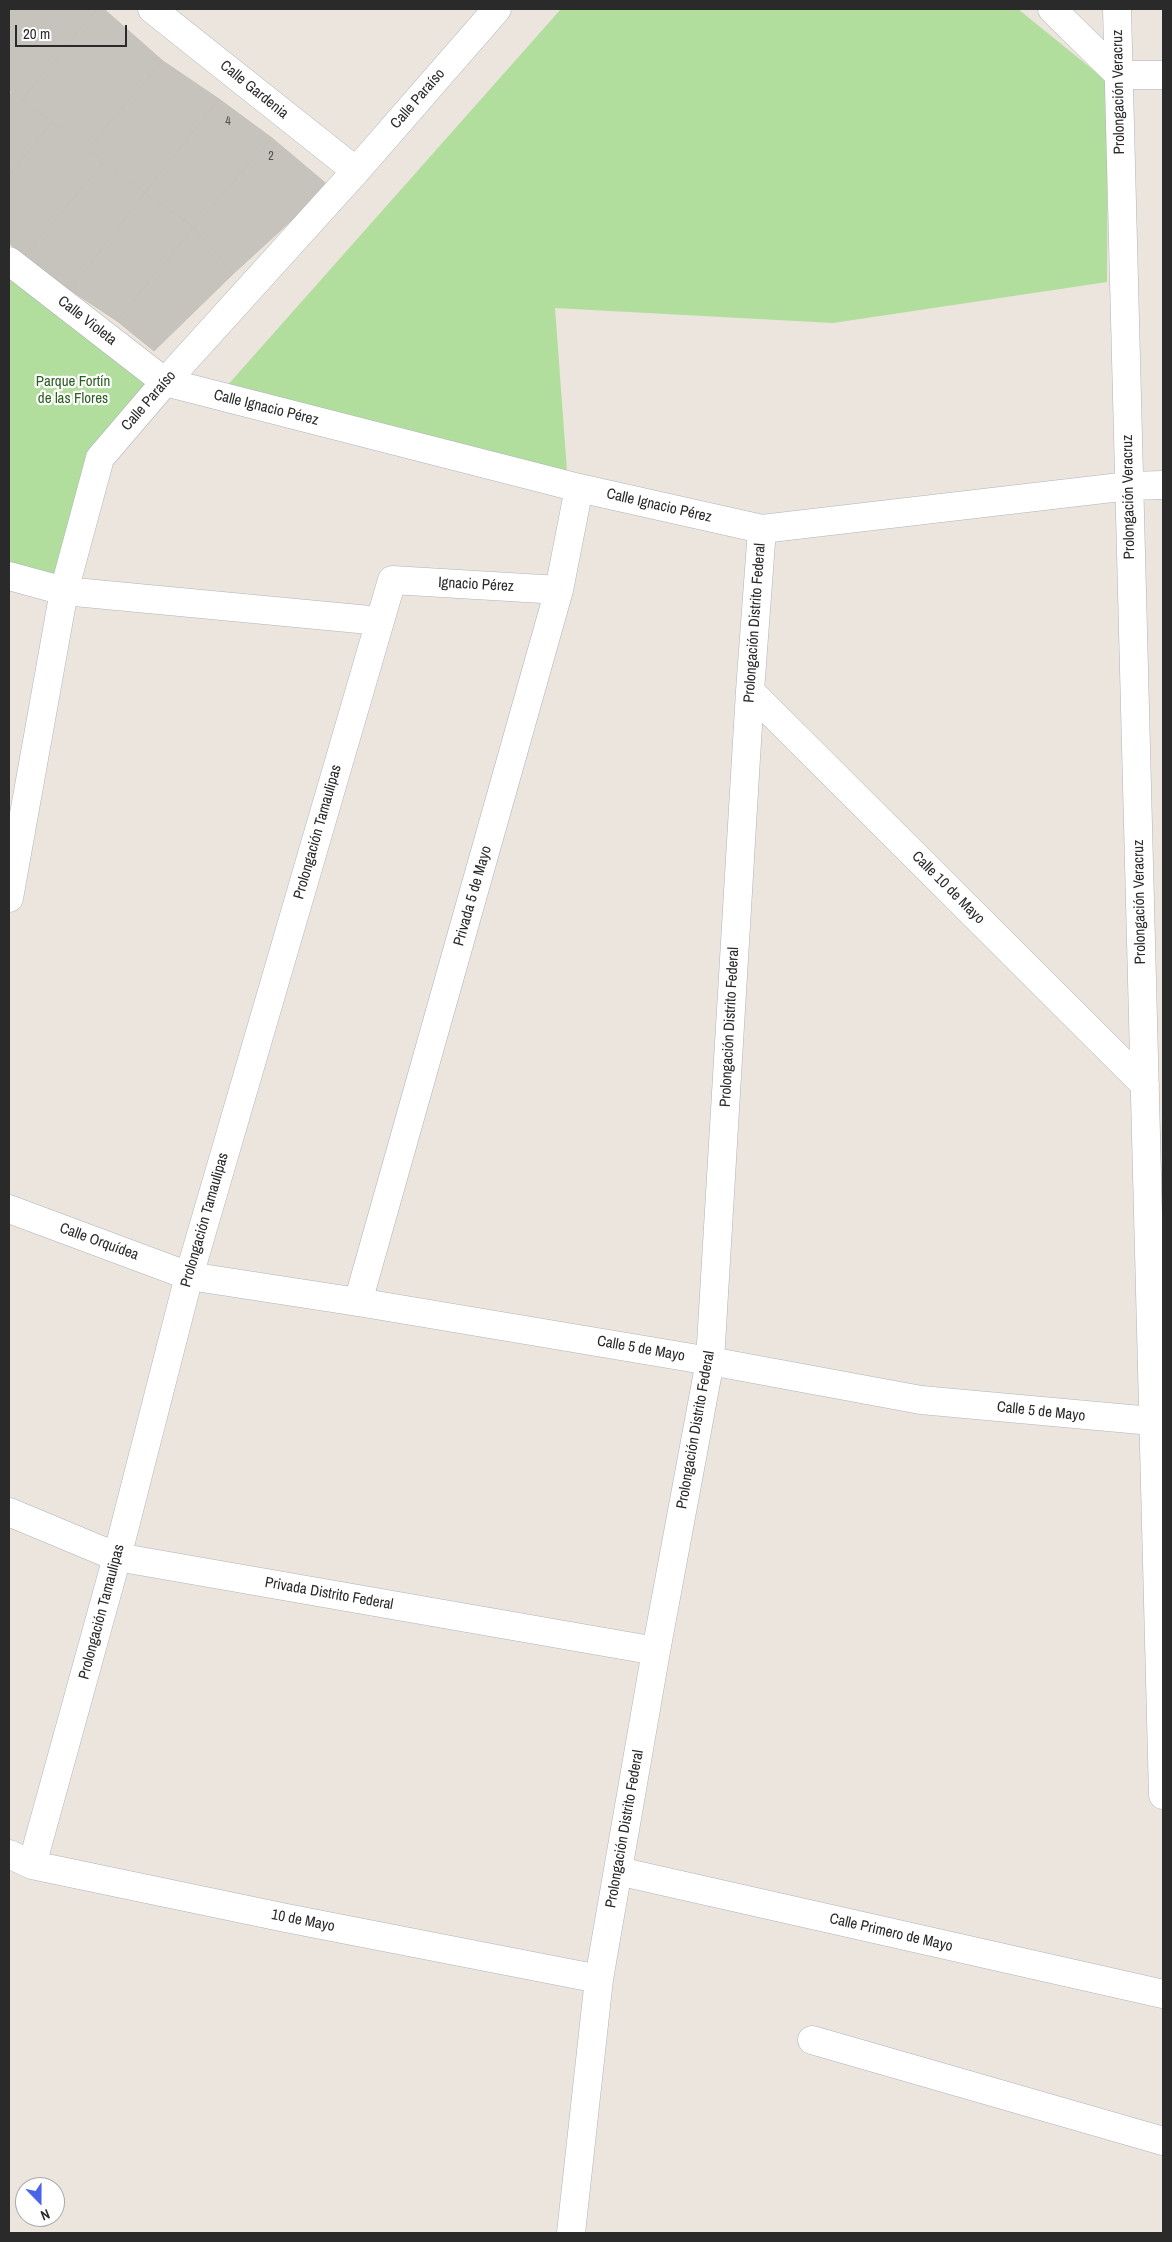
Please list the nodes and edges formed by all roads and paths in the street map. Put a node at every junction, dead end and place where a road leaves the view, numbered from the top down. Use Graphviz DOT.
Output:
graph roads {
  1 [pos="152,9"];
  2 [pos="497,9"];
  3 [pos="1052,9"];
  4 [pos="1117,9"];
  5 [pos="1119,75"];
  6 [pos="1163,75"];
  7 [pos="356,171"];
  8 [pos="9,261"];
  9 [pos="165,382"];
  10 [pos="1163,484"];
  11 [pos="1129,486"];
  12 [pos="579,488"];
  13 [pos="762,529"];
  14 [pos="9,576"];
  15 [pos="392,580"];
  16 [pos="64,590"];
  17 [pos="559,590"];
  18 [pos="380,621"];
  19 [pos="750,691"];
  20 [pos="9,898"];
  21 [pos="1152,974"];
  22 [pos="1145,1085"];
  23 [pos="9,1209"];
  24 [pos="189,1276"];
  25 [pos="358,1302"];
  26 [pos="710,1361"];
  27 [pos="1158,1422"];
  28 [pos="9,1512"];
  29 [pos="117,1557"];
  30 [pos="656,1651"];
  31 [pos="1163,1794"];
  32 [pos="21,1859"];
  33 [pos="618,1871"];
  34 [pos="599,1979"];
  35 [pos="1163,1994"];
  36 [pos="812,2040"];
  37 [pos="1163,2141"];
  38 [pos="571,2233"];
  1 -- 7 [label="street, Calle Gardenia"];
  2 -- 7 [label="street, Calle Paraíso"];
  3 -- 5 [label="street"];
  4 -- 5 [label="street, Prolongación Veracruz"];
  5 -- 6 [label="street"];
  5 -- 11 [label="street, Prolongación Veracruz"];
  7 -- 9 [label="street, Calle Paraíso"];
  8 -- 9 [label="street, Calle Violeta"];
  9 -- 12 [label="street, Calle Ignacio Pérez"];
  9 -- 16 [label="street, Calle Paraíso"];
  10 -- 11 [label="street, Calle Ignacio Pérez"];
  11 -- 13 [label="street, Calle Ignacio Pérez"];
  11 -- 21 [label="street, Prolongación Veracruz"];
  12 -- 13 [label="street, Calle Ignacio Pérez"];
  12 -- 17 [label="street, Privada 5 de Mayo"];
  13 -- 19 [label="street, Prolongación Distrito Federal"];
  14 -- 16 [label="street"];
  15 -- 17 [label="street, Ignacio Pérez"];
  15 -- 18 [label="street, Prolongación Tamaulipas"];
  16 -- 18 [label="street"];
  16 -- 20 [label="street, Calle Paraíso"];
  17 -- 25 [label="street, Privada 5 de Mayo"];
  18 -- 24 [label="street, Prolongación Tamaulipas"];
  19 -- 22 [label="street, Calle 10 de Mayo"];
  19 -- 26 [label="street, Prolongación Distrito Federal"];
  21 -- 22 [label="street, Prolongación Veracruz"];
  22 -- 27 [label="street, Prolongación Veracruz"];
  23 -- 24 [label="street, Calle Orquídea"];
  24 -- 25 [label="street, Calle 5 de Mayo"];
  24 -- 29 [label="street, Prolongación Tamaulipas"];
  25 -- 26 [label="street, Calle 5 de Mayo"];
  26 -- 27 [label="street, Calle 5 de Mayo"];
  26 -- 30 [label="street, Prolongación Distrito Federal"];
  27 -- 31 [label="street, Prolongación Veracruz"];
  28 -- 29 [label="street, Privada Distrito Federal"];
  29 -- 30 [label="street, Privada Distrito Federal"];
  29 -- 32 [label="street, Prolongación Tamaulipas"];
  30 -- 33 [label="street, Prolongación Distrito Federal"];
  32 -- 34 [label="street, 10 de Mayo"];
  33 -- 34 [label="street, Prolongación Distrito Federal"];
  33 -- 35 [label="street, Calle Primero de Mayo"];
  34 -- 38 [label="street, Prolongación Distrito Federal"];
  36 -- 37 [label="street"];
}
